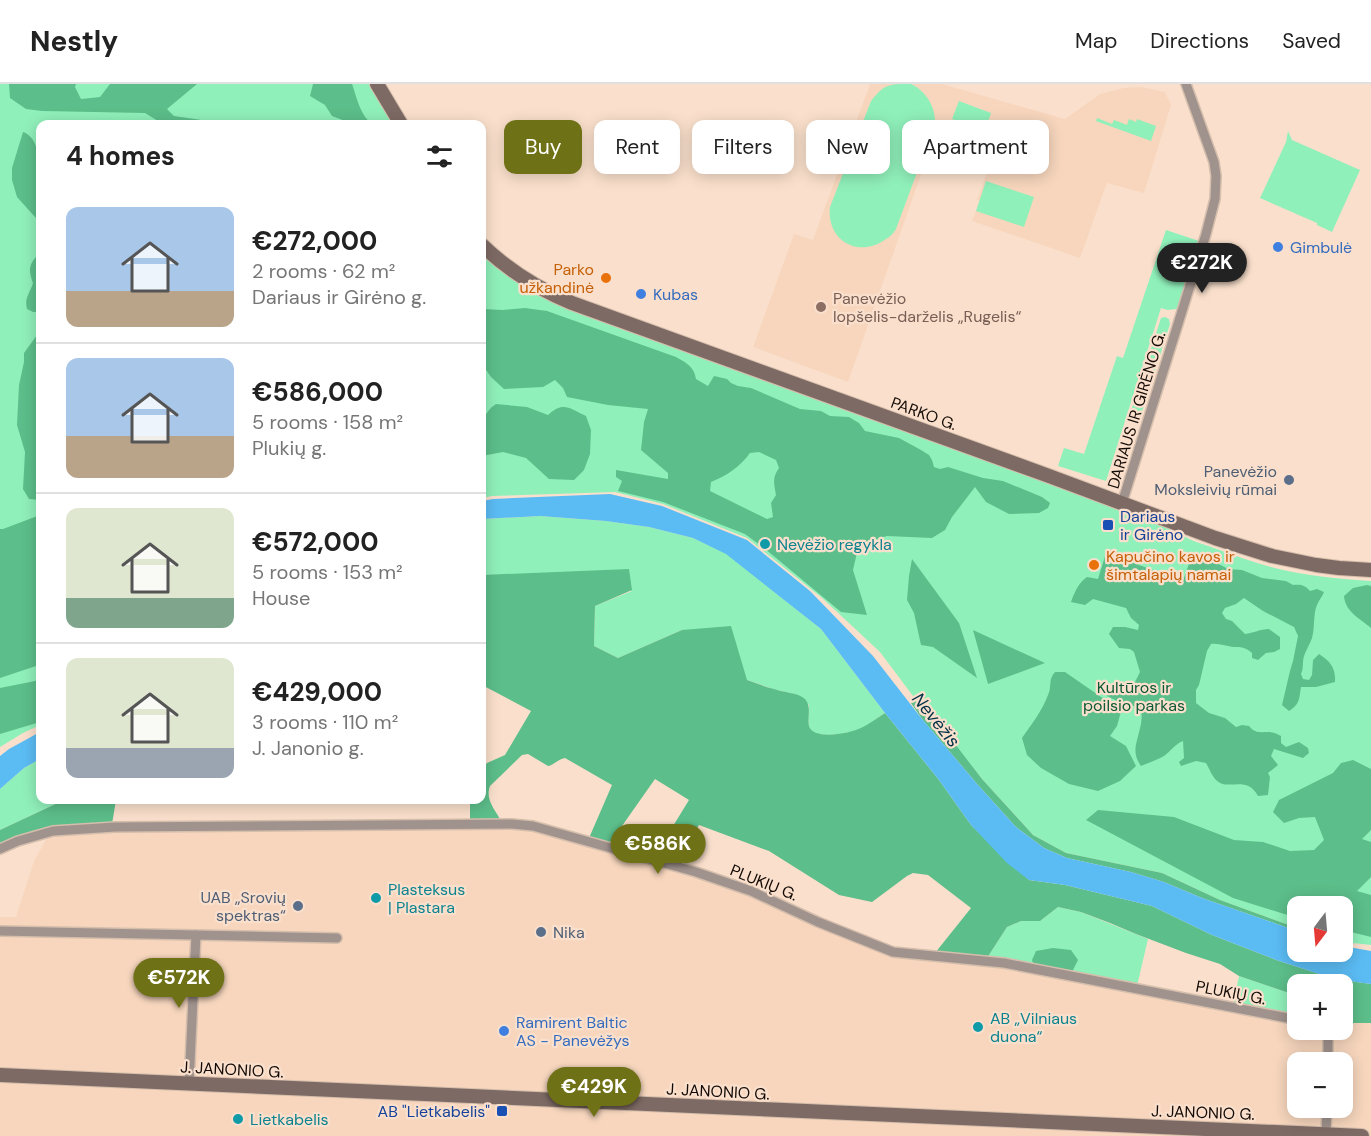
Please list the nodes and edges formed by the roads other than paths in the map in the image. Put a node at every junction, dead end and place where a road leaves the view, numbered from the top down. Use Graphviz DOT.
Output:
graph roads {
  1 [pos="377,84"];
  2 [pos="1186,84"];
  3 [pos="399,120"];
  4 [pos="486,249"];
  5 [pos="1122,503"];
  6 [pos="1371,570"];
  7 [pos="0,849"];
  8 [pos="0,931"];
  9 [pos="195,935"];
  10 [pos="337,938"];
  11 [pos="1287,1018"];
  12 [pos="0,1076"];
  13 [pos="189,1084"];
  14 [pos="1326,1118"];
  15 [pos="1293,1134"];
  16 [pos="1325,1135"];
  17 [pos="1362,1136"];
  1 -- 3 [label="main road"];
  2 -- 5 [label="street, DARIAUS IR GIRĖNO G."];
  4 -- 5 [label="main road, PARKO G."];
  5 -- 6 [label="main road, PARKO G."];
  7 -- 11 [label="street, PLUKIŲ G."];
  8 -- 9 [label="street"];
  9 -- 10 [label="street"];
  9 -- 13 [label="street"];
  12 -- 13 [label="main road, J. JANONIO G."];
  13 -- 15 [label="main road, J. JANONIO G."];
  14 -- 16 [label="street"];
  15 -- 16 [label="main road, J. JANONIO G."];
  16 -- 17 [label="main road, J. JANONIO G."];
}
